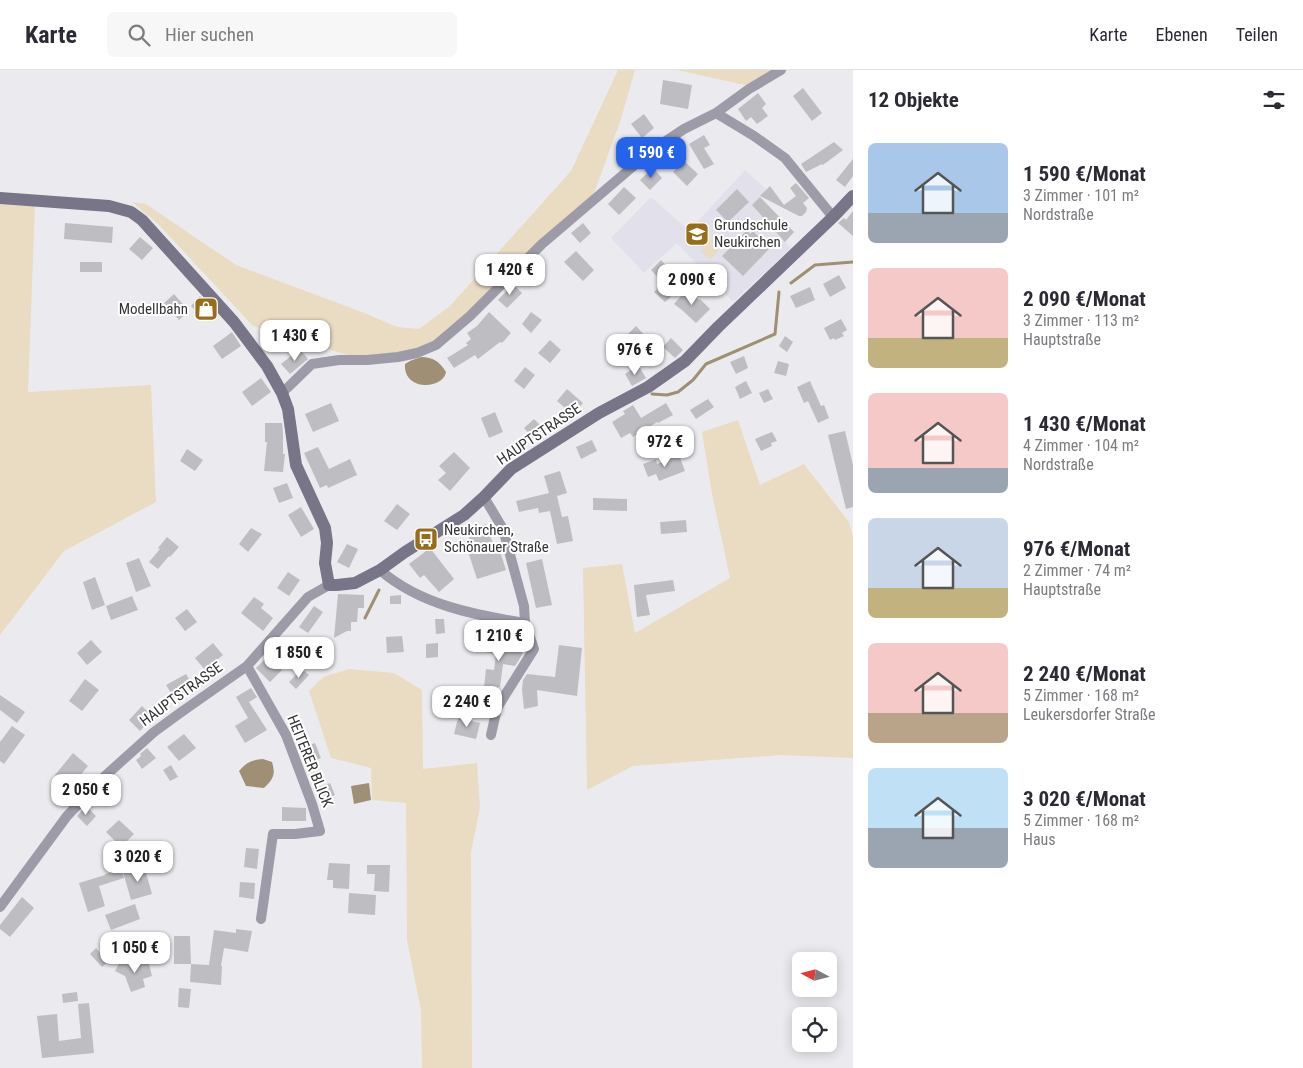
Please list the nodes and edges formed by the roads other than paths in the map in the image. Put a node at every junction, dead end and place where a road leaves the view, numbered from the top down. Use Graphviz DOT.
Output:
graph roads {
  1 [pos="781,70"];
  2 [pos="716,113"];
  3 [pos="853,196"];
  4 [pos="0,198"];
  5 [pos="833,217"];
  6 [pos="282,393"];
  7 [pos="484,497"];
  8 [pos="380,570"];
  9 [pos="329,585"];
  10 [pos="525,623"];
  11 [pos="247,666"];
  12 [pos="491,735"];
  13 [pos="0,907"];
  14 [pos="261,919"];
  1 -- 2 [label="street"];
  2 -- 5 [label="street"];
  2 -- 6 [label="street"];
  3 -- 5 [label="street, HAUPTSTRASSE"];
  4 -- 6 [label="street"];
  5 -- 7 [label="street, HAUPTSTRASSE"];
  6 -- 9 [label="street"];
  7 -- 8 [label="street, HAUPTSTRASSE"];
  7 -- 10 [label="street"];
  8 -- 9 [label="street, HAUPTSTRASSE"];
  8 -- 10 [label="street"];
  9 -- 11 [label="street, HAUPTSTRASSE"];
  10 -- 12 [label="street"];
  11 -- 13 [label="street, HAUPTSTRASSE"];
  11 -- 14 [label="street, HEITERER BLICK"];
}
